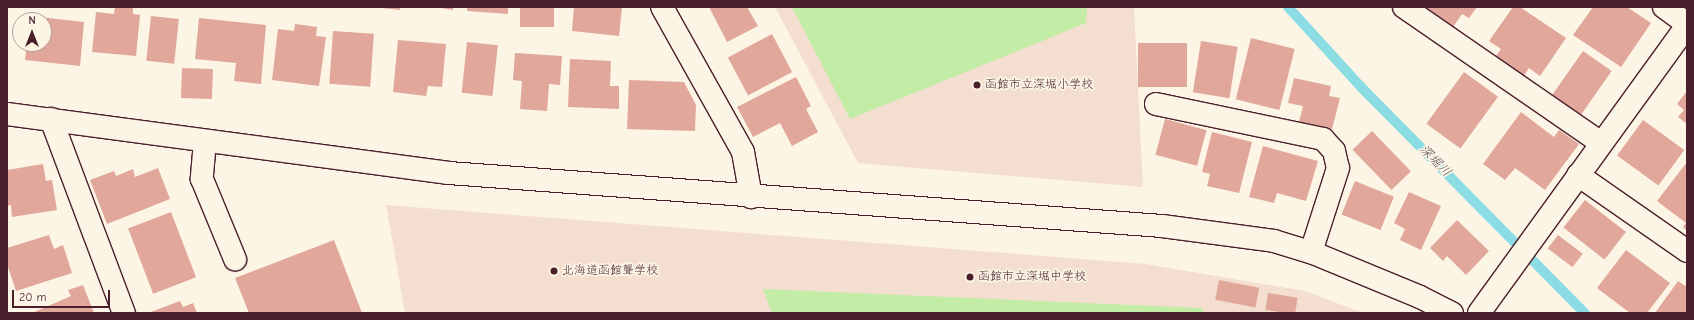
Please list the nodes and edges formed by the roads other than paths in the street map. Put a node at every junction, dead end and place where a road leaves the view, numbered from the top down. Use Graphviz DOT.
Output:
graph roads {
  1 [pos="662,7"];
  2 [pos="1404,7"];
  3 [pos="1664,7"];
  4 [pos="1687,26"];
  5 [pos="1156,104"];
  6 [pos="7,114"];
  7 [pos="51,119"];
  8 [pos="205,141"];
  9 [pos="1601,143"];
  10 [pos="1578,175"];
  11 [pos="751,197"];
  12 [pos="1687,251"];
  13 [pos="1311,252"];
  14 [pos="234,259"];
  15 [pos="124,313"];
  16 [pos="1452,313"];
  17 [pos="1479,313"];
  1 -- 11 [label="street"];
  2 -- 9 [label="street"];
  3 -- 4 [label="street"];
  4 -- 9 [label="street"];
  5 -- 13 [label="street"];
  6 -- 7 [label="street"];
  7 -- 8 [label="street"];
  7 -- 15 [label="street"];
  8 -- 11 [label="street"];
  8 -- 14 [label="street"];
  9 -- 10 [label="street"];
  10 -- 12 [label="street"];
  10 -- 17 [label="street"];
  11 -- 13 [label="street"];
  13 -- 16 [label="street"];
}
